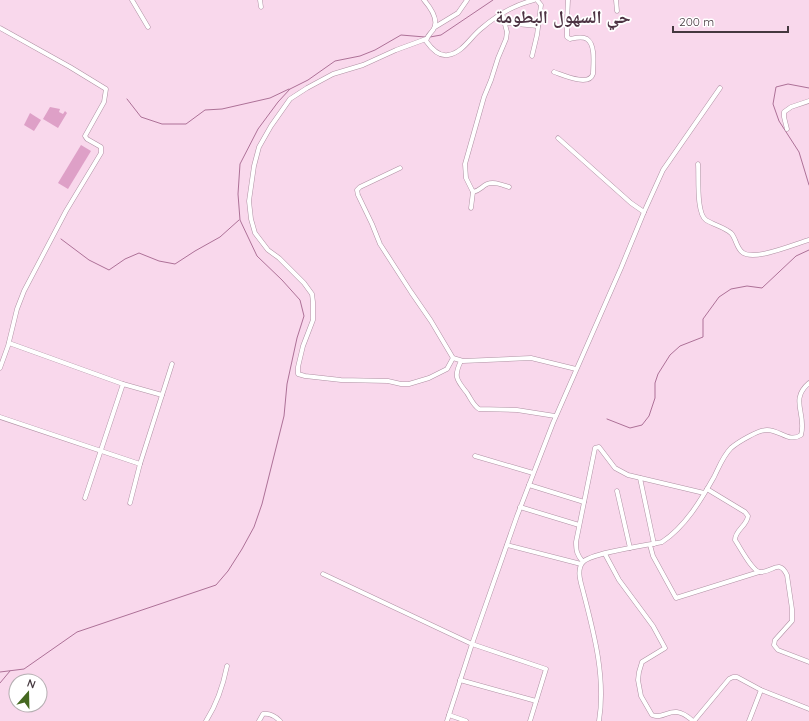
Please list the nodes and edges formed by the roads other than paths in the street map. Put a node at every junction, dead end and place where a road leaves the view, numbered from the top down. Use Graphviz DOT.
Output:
graph roads {
  1 [pos="132,0"];
  2 [pos="260,0"];
  3 [pos="424,0"];
  4 [pos="467,0"];
  5 [pos="534,0"];
  6 [pos="537,0"];
  7 [pos="568,0"];
  8 [pos="616,0"];
  9 [pos="261,7"];
  10 [pos="616,11"];
  11 [pos="502,13"];
  12 [pos="506,23"];
  13 [pos="435,26"];
  14 [pos="538,26"];
  15 [pos="148,27"];
  16 [pos="0,28"];
  17 [pos="426,40"];
  18 [pos="532,56"];
  19 [pos="554,72"];
  20 [pos="720,88"];
  21 [pos="809,101"];
  22 [pos="787,129"];
  23 [pos="558,138"];
  24 [pos="698,164"];
  25 [pos="400,168"];
  26 [pos="509,187"];
  27 [pos="473,192"];
  28 [pos="471,208"];
  29 [pos="644,212"];
  30 [pos="809,240"];
  31 [pos="9,343"];
  32 [pos="453,358"];
  33 [pos="461,361"];
  34 [pos="172,364"];
  35 [pos="0,368"];
  36 [pos="576,369"];
  37 [pos="123,384"];
  38 [pos="809,384"];
  39 [pos="162,395"];
  40 [pos="556,416"];
  41 [pos="0,417"];
  42 [pos="101,450"];
  43 [pos="475,456"];
  44 [pos="140,464"];
  45 [pos="533,473"];
  46 [pos="640,478"];
  47 [pos="529,485"];
  48 [pos="707,489"];
  49 [pos="617,491"];
  50 [pos="704,493"];
  51 [pos="85,498"];
  52 [pos="584,502"];
  53 [pos="130,503"];
  54 [pos="520,507"];
  55 [pos="579,525"];
  56 [pos="652,544"];
  57 [pos="507,545"];
  58 [pos="630,548"];
  59 [pos="605,554"];
  60 [pos="582,563"];
  61 [pos="759,572"];
  62 [pos="323,574"];
  63 [pos="472,644"];
  64 [pos="809,662"];
  65 [pos="227,666"];
  66 [pos="460,680"];
  67 [pos="761,690"];
  68 [pos="536,701"];
  69 [pos="809,709"];
  70 [pos="449,715"];
  71 [pos="206,721"];
  72 [pos="258,721"];
  73 [pos="280,721"];
  74 [pos="447,721"];
  75 [pos="466,721"];
  76 [pos="530,721"];
  77 [pos="599,721"];
  78 [pos="694,721"];
  79 [pos="749,721"];
  1 -- 15 [label="street"];
  2 -- 9 [label="street"];
  3 -- 13 [label="street"];
  4 -- 13 [label="street"];
  5 -- 11 [label="street"];
  6 -- 14 [label="street"];
  7 -- 19 [label="street"];
  8 -- 10 [label="street"];
  11 -- 12 [label="street"];
  11 -- 17 [label="street"];
  12 -- 14 [label="street"];
  12 -- 27 [label="street"];
  13 -- 17 [label="street"];
  14 -- 18 [label="street"];
  16 -- 31 [label="street"];
  17 -- 32 [label="street"];
  20 -- 29 [label="street"];
  21 -- 22 [label="street"];
  23 -- 29 [label="street"];
  24 -- 30 [label="street"];
  25 -- 32 [label="street"];
  26 -- 27 [label="street"];
  27 -- 28 [label="street"];
  29 -- 36 [label="street"];
  31 -- 35 [label="street"];
  31 -- 37 [label="street"];
  32 -- 33 [label="street"];
  33 -- 36 [label="street"];
  33 -- 40 [label="street"];
  34 -- 39 [label="street"];
  36 -- 40 [label="street"];
  37 -- 39 [label="street"];
  37 -- 42 [label="street"];
  38 -- 48 [label="street"];
  39 -- 44 [label="street"];
  40 -- 45 [label="street"];
  41 -- 42 [label="street"];
  42 -- 44 [label="street"];
  42 -- 51 [label="street"];
  43 -- 45 [label="street"];
  44 -- 53 [label="street"];
  45 -- 47 [label="street"];
  46 -- 50 [label="street"];
  46 -- 52 [label="street"];
  46 -- 56 [label="street"];
  47 -- 52 [label="street"];
  47 -- 54 [label="street"];
  48 -- 50 [label="street"];
  48 -- 61 [label="street"];
  49 -- 58 [label="street"];
  50 -- 56 [label="street"];
  52 -- 55 [label="street"];
  54 -- 55 [label="street"];
  54 -- 57 [label="street"];
  55 -- 60 [label="street"];
  56 -- 58 [label="street"];
  56 -- 61 [label="street"];
  57 -- 60 [label="street"];
  57 -- 63 [label="street"];
  58 -- 59 [label="street"];
  59 -- 60 [label="street"];
  59 -- 78 [label="street"];
  60 -- 77 [label="street"];
  61 -- 64 [label="street"];
  62 -- 63 [label="street"];
  63 -- 66 [label="street"];
  63 -- 68 [label="street"];
  65 -- 71 [label="street"];
  66 -- 68 [label="street"];
  66 -- 70 [label="street"];
  67 -- 69 [label="street"];
  67 -- 78 [label="street"];
  67 -- 79 [label="street"];
  68 -- 76 [label="street"];
  70 -- 74 [label="street"];
  70 -- 75 [label="street"];
  72 -- 73 [label="street"];
}
